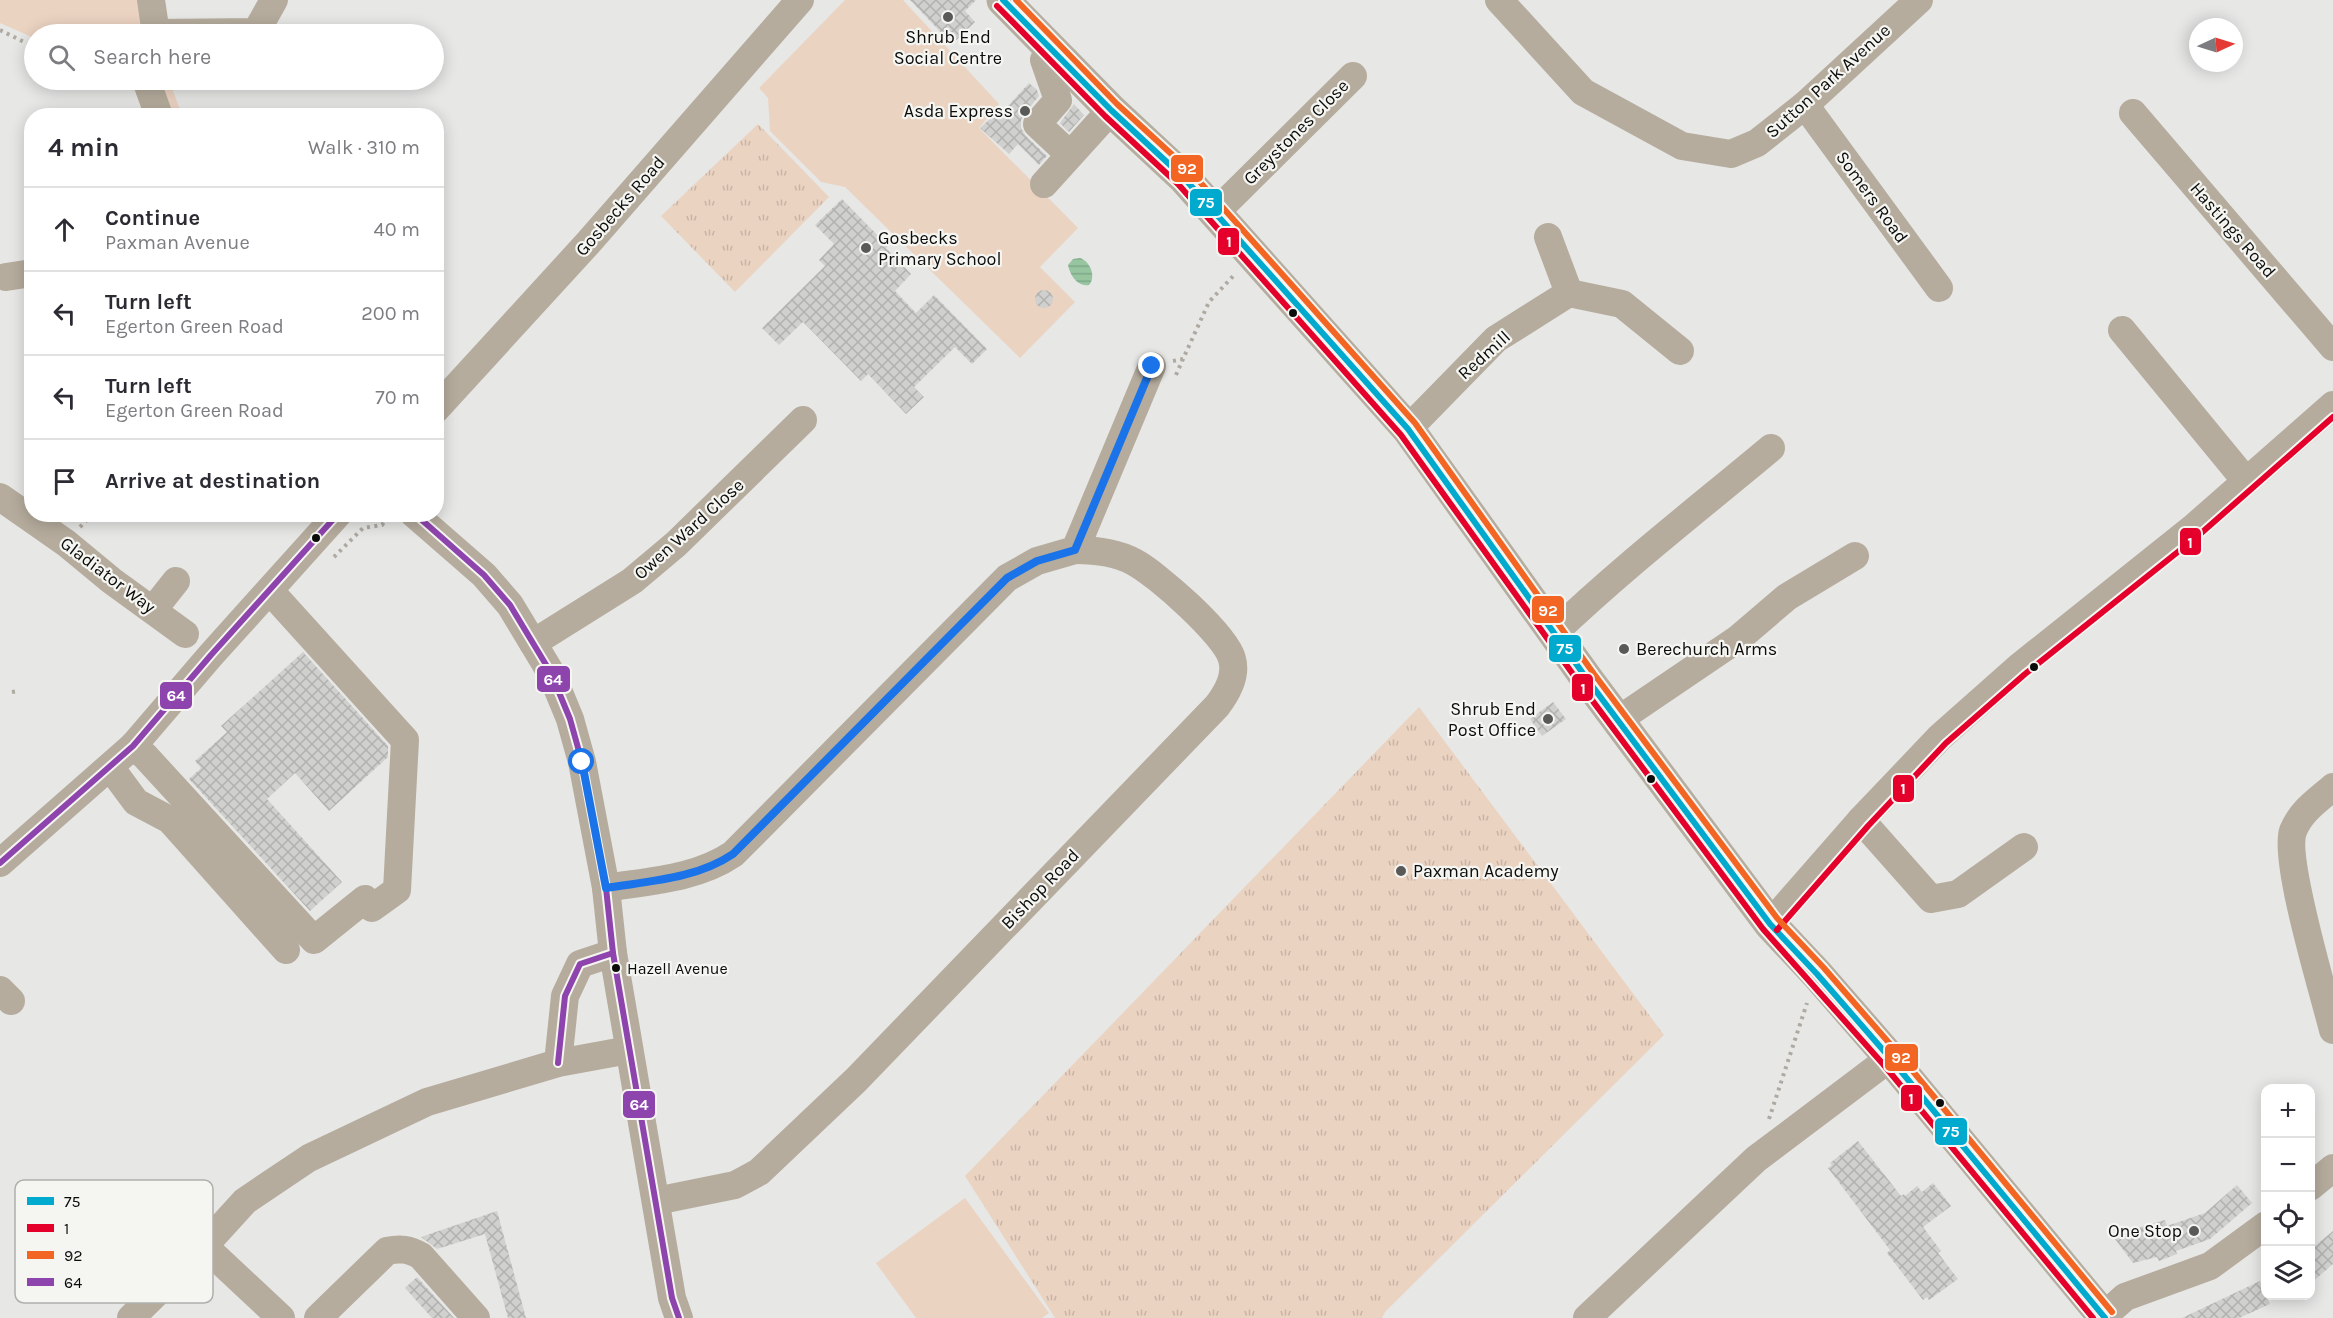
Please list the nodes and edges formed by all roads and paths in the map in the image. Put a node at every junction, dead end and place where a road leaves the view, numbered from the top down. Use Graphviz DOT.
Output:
graph roads {
  1 [pos="151,0"];
  2 [pos="274,0"];
  3 [pos="800,0"];
  4 [pos="1003,0"];
  5 [pos="1499,0"];
  6 [pos="1919,0"];
  7 [pos="155,24"];
  8 [pos="262,24"];
  9 [pos="0,30"];
  10 [pos="24,42"];
  11 [pos="1052,49"];
  12 [pos="1353,76"];
  13 [pos="150,90"];
  14 [pos="1805,105"];
  15 [pos="156,108"];
  16 [pos="1111,110"];
  17 [pos="2133,113"];
  18 [pos="1070,155"];
  19 [pos="1044,184"];
  20 [pos="1214,214"];
  21 [pos="1548,237"];
  22 [pos="1251,254"];
  23 [pos="1939,288"];
  24 [pos="1569,293"];
  25 [pos="2122,330"];
  26 [pos="2333,347"];
  27 [pos="1680,351"];
  28 [pos="1152,366"];
  29 [pos="444,400"];
  30 [pos="2333,405"];
  31 [pos="803,420"];
  32 [pos="1408,429"];
  33 [pos="1771,448"];
  34 [pos="2246,481"];
  35 [pos="0,497"];
  36 [pos="24,514"];
  37 [pos="36,522"];
  38 [pos="331,522"];
  39 [pos="423,522"];
  40 [pos="1075,550"];
  41 [pos="1855,556"];
  42 [pos="176,581"];
  43 [pos="270,591"];
  44 [pos="153,610"];
  45 [pos="1554,633"];
  46 [pos="185,634"];
  47 [pos="533,643"];
  48 [pos="18,691"];
  49 [pos="12,692"];
  50 [pos="1618,720"];
  51 [pos="133,746"];
  52 [pos="110,767"];
  53 [pos="2333,787"];
  54 [pos="1861,820"];
  55 [pos="2024,848"];
  56 [pos="0,863"];
  57 [pos="606,888"];
  58 [pos="1770,924"];
  59 [pos="286,950"];
  60 [pos="613,953"];
  61 [pos="1817,974"];
  62 [pos="2333,1030"];
  63 [pos="629,1050"];
  64 [pos="1890,1058"];
  65 [pos="558,1063"];
  66 [pos="1756,1159"];
  67 [pos="2333,1168"];
  68 [pos="2315,1183"];
  69 [pos="656,1201"];
  70 [pos="2261,1228"];
  71 [pos="213,1236"];
  72 [pos="213,1254"];
  73 [pos="146,1303"];
  74 [pos="2104,1317"];
  75 [pos="131,1318"];
  76 [pos="281,1318"];
  77 [pos="318,1318"];
  78 [pos="476,1318"];
  79 [pos="679,1318"];
  80 [pos="1587,1318"];
  1 -- 7 [label="street"];
  2 -- 8 [label="street"];
  3 -- 29 [label="street, Gosbecks Road"];
  4 -- 11 [label="main road"];
  5 -- 14 [label="street, Sutton Park Avenue"];
  6 -- 14 [label="street, Sutton Park Avenue"];
  9 -- 10 [label="path"];
  11 -- 16 [label="main road"];
  11 -- 18 [label="street"];
  12 -- 20 [label="street, Greystones Close"];
  13 -- 15 [label="street"];
  14 -- 23 [label="street, Somers Road"];
  16 -- 18 [label="street"];
  16 -- 20 [label="main road"];
  17 -- 26 [label="street, Hastings Road"];
  18 -- 19 [label="street"];
  20 -- 22 [label="main road"];
  21 -- 24 [label="street"];
  22 -- 28 [label="path"];
  22 -- 32 [label="main road"];
  24 -- 27 [label="street"];
  24 -- 32 [label="street, Redmill"];
  25 -- 34 [label="street"];
  28 -- 40 [label="street"];
  30 -- 34 [label="street"];
  31 -- 47 [label="street, Owen Ward Close"];
  32 -- 45 [label="main road"];
  33 -- 45 [label="street"];
  34 -- 54 [label="street"];
  35 -- 36 [label="street, Gladiator Way"];
  37 -- 44 [label="street, Gladiator Way"];
  38 -- 43 [label="street"];
  39 -- 47 [label="street"];
  40 -- 57 [label="street, Bishop Road"];
  40 -- 69 [label="street, Bishop Road"];
  41 -- 50 [label="street"];
  42 -- 44 [label="street"];
  43 -- 51 [label="street"];
  43 -- 51 [label="street"];
  44 -- 46 [label="street, Gladiator Way"];
  45 -- 50 [label="main road"];
  47 -- 57 [label="street"];
  48 -- 49 [label="path"];
  50 -- 58 [label="main road"];
  51 -- 52 [label="street"];
  52 -- 56 [label="street"];
  52 -- 59 [label="street"];
  53 -- 62 [label="street"];
  54 -- 55 [label="street"];
  54 -- 58 [label="street"];
  57 -- 60 [label="street"];
  58 -- 61 [label="main road"];
  60 -- 63 [label="street"];
  60 -- 65 [label="street"];
  61 -- 64 [label="main road"];
  61 -- 66 [label="path"];
  63 -- 65 [label="street"];
  63 -- 69 [label="street"];
  64 -- 66 [label="street"];
  64 -- 74 [label="main road"];
  65 -- 71 [label="street"];
  66 -- 80 [label="street"];
  67 -- 68 [label="street"];
  69 -- 79 [label="street"];
  70 -- 74 [label="street"];
  72 -- 76 [label="street"];
  73 -- 75 [label="street"];
  77 -- 78 [label="street"];
}
